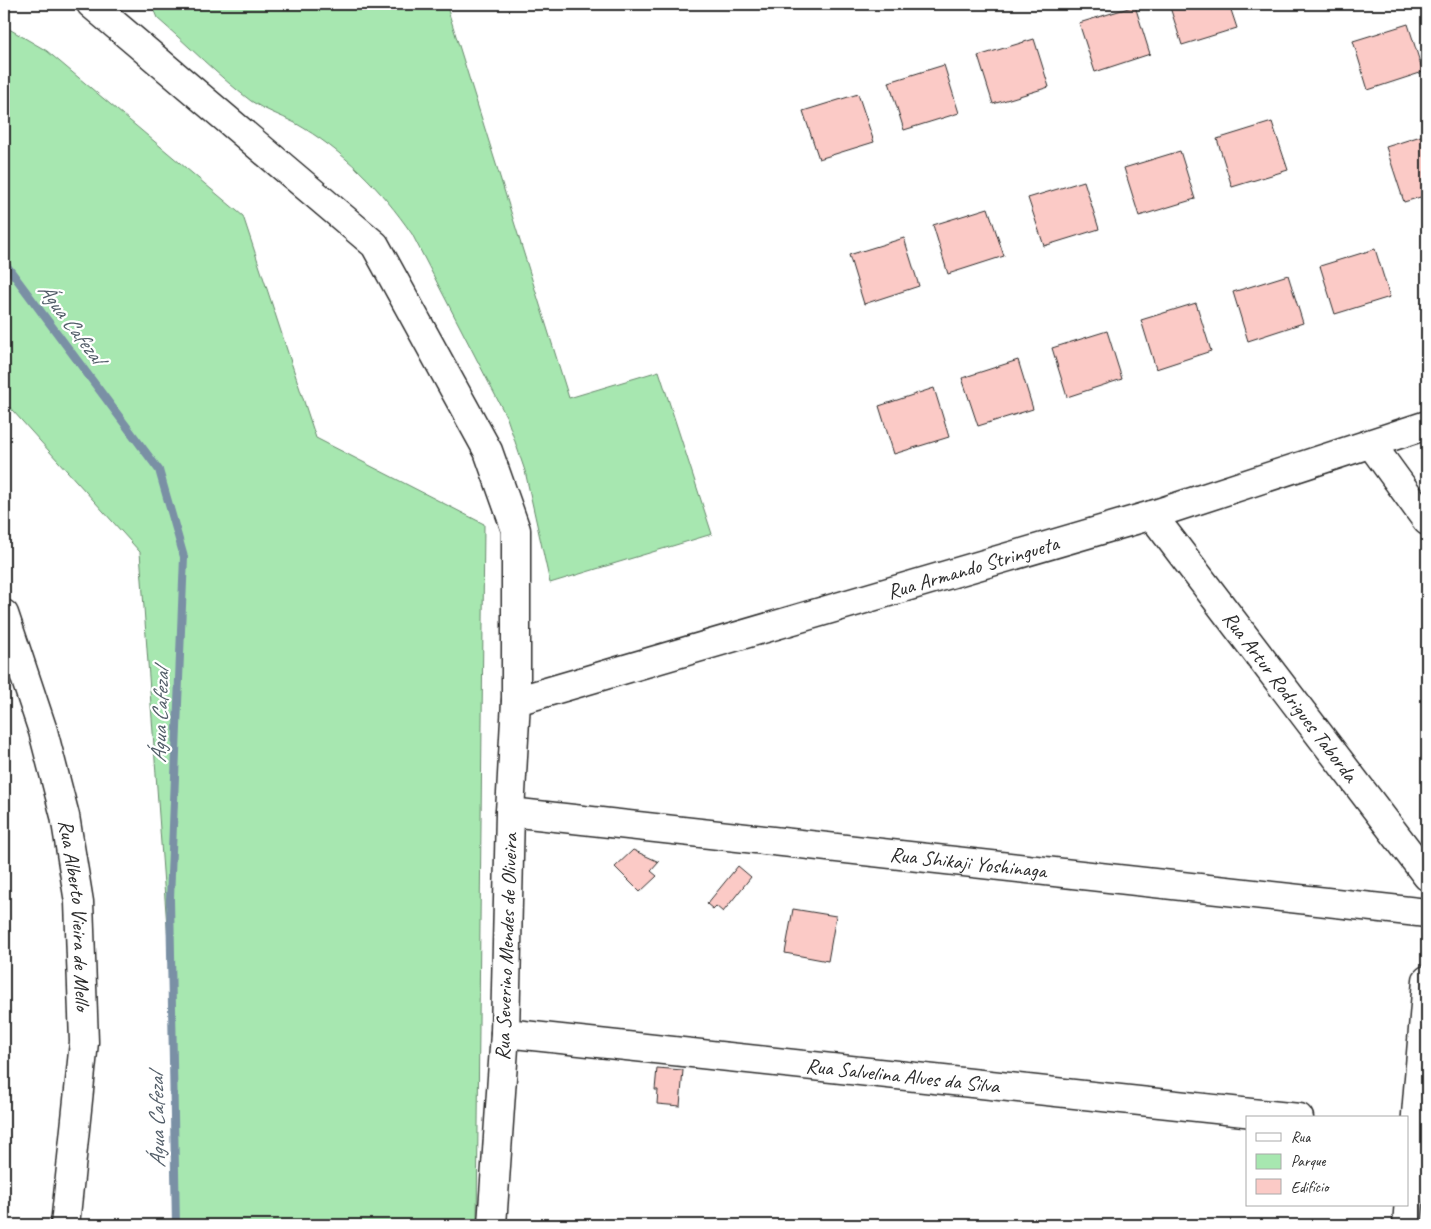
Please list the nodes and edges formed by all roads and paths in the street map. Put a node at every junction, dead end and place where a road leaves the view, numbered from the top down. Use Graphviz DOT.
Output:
graph roads {
  1 [pos="91,4"];
  2 [pos="1427,425"];
  3 [pos="1371,444"];
  4 [pos="1152,515"];
  5 [pos="1427,521"];
  6 [pos="4,614"];
  7 [pos="516,701"];
  8 [pos="510,812"];
  9 [pos="1427,876"];
  10 [pos="1427,913"];
  11 [pos="1427,980"];
  12 [pos="505,1033"];
  13 [pos="1280,1116"];
  14 [pos="1417,1130"];
  15 [pos="65,1225"];
  16 [pos="492,1225"];
  17 [pos="1407,1225"];
  1 -- 7 [label="street, Rua Severino Mendes de Oliveira"];
  2 -- 3 [label="street, Rua Armando Stringueta"];
  3 -- 4 [label="street, Rua Armando Stringueta"];
  3 -- 5 [label="street"];
  4 -- 7 [label="street, Rua Armando Stringueta"];
  4 -- 9 [label="street, Rua Artur Rodrigues Taborda"];
  6 -- 15 [label="street, Rua Alberto Vieira de Mello"];
  7 -- 8 [label="street, Rua Severino Mendes de Oliveira"];
  8 -- 10 [label="street, Rua Shikaji Yoshinaga"];
  8 -- 12 [label="street, Rua Severino Mendes de Oliveira"];
  11 -- 14 [label="street"];
  12 -- 13 [label="street, Rua Salvelina Alves da Silva"];
  12 -- 16 [label="street, Rua Severino Mendes de Oliveira"];
  14 -- 17 [label="street"];
}
